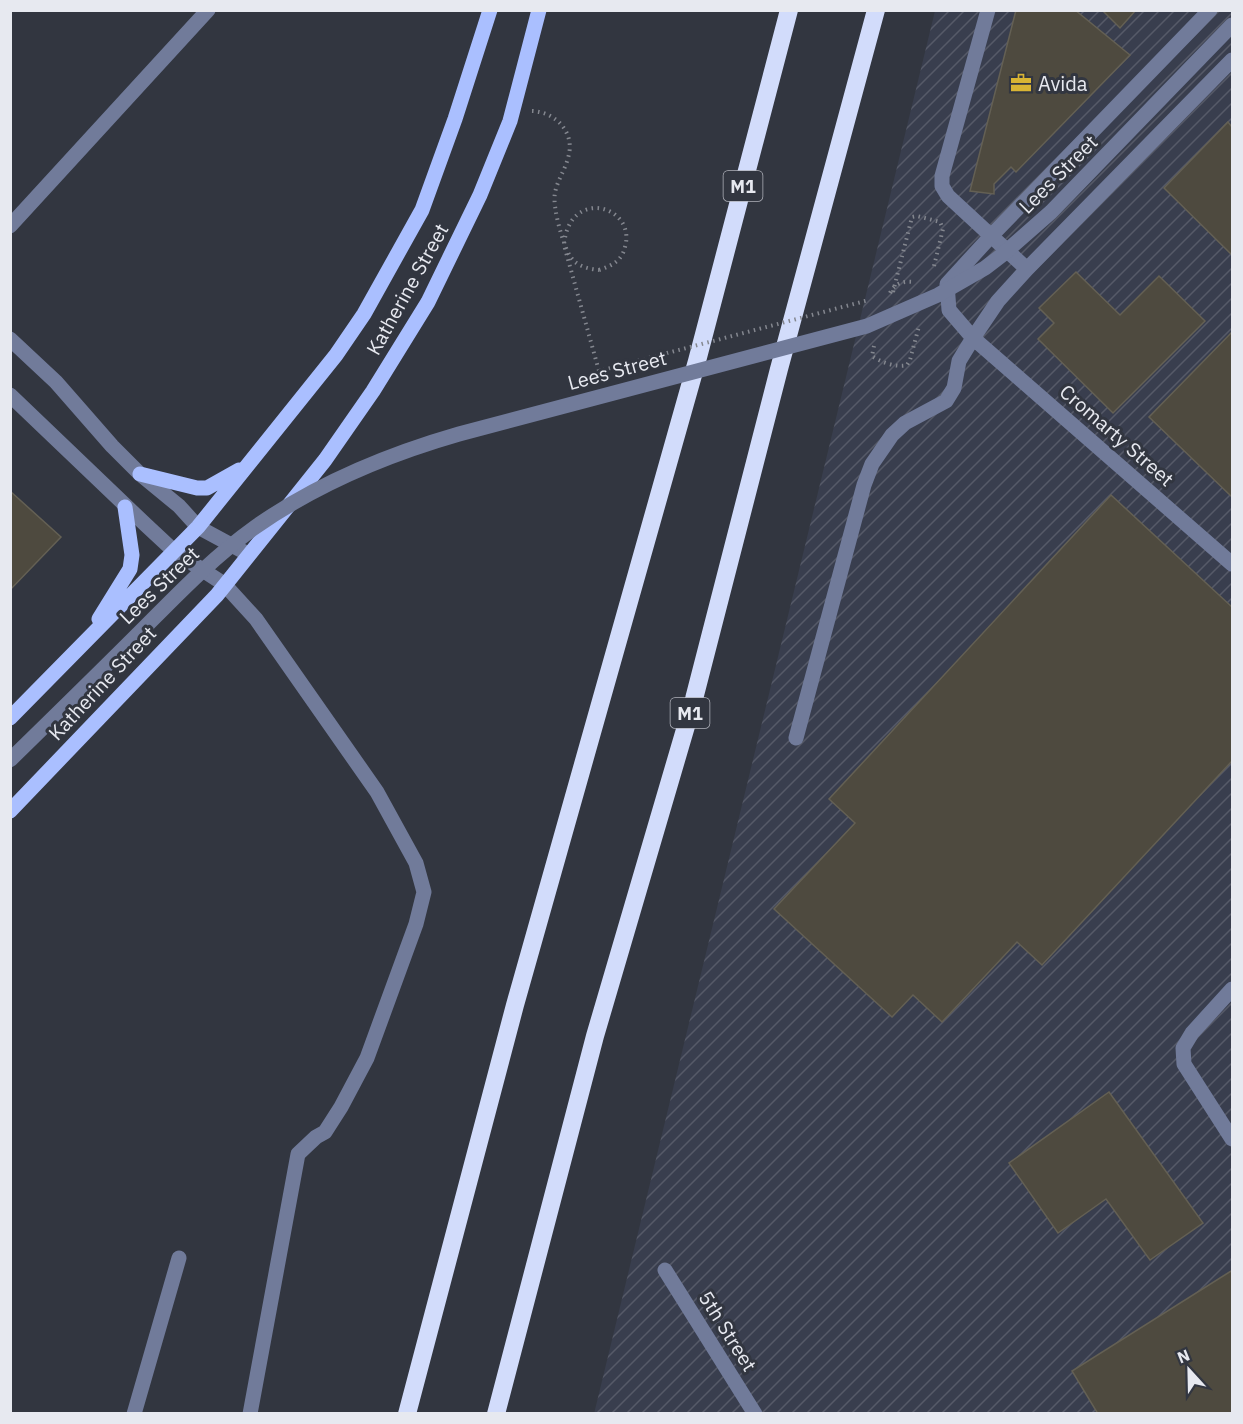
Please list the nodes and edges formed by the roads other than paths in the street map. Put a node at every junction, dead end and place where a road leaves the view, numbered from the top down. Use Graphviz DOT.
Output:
graph roads {
  1 [pos="208,10"];
  2 [pos="490,10"];
  3 [pos="539,10"];
  4 [pos="789,10"];
  5 [pos="876,10"];
  6 [pos="988,10"];
  7 [pos="1210,10"];
  8 [pos="1233,25"];
  9 [pos="1233,60"];
  10 [pos="10,226"];
  11 [pos="991,236"];
  12 [pos="1027,269"];
  13 [pos="973,338"];
  14 [pos="10,339"];
  15 [pos="10,395"];
  16 [pos="248,465"];
  17 [pos="140,474"];
  18 [pos="125,507"];
  19 [pos="198,527"];
  20 [pos="175,552"];
  21 [pos="248,554"];
  22 [pos="1233,564"];
  23 [pos="224,584"];
  24 [pos="81,646"];
  25 [pos="10,718"];
  26 [pos="795,738"];
  27 [pos="10,760"];
  28 [pos="10,811"];
  29 [pos="1233,988"];
  30 [pos="1233,1139"];
  31 [pos="179,1258"];
  32 [pos="666,1270"];
  33 [pos="134,1413"];
  34 [pos="250,1413"];
  35 [pos="407,1413"];
  36 [pos="496,1413"];
  37 [pos="755,1413"];
  1 -- 10 [label="street"];
  2 -- 16 [label="main road, Katherine Street"];
  3 -- 21 [label="main road, Katherine Street"];
  4 -- 35 [label="highway, M1"];
  5 -- 36 [label="highway, M1"];
  6 -- 11 [label="street"];
  7 -- 11 [label="street, Cromarty Street"];
  8 -- 27 [label="street, Lees Street, bridge"];
  9 -- 12 [label="street"];
  11 -- 12 [label="street"];
  11 -- 13 [label="street, Cromarty Street"];
  12 -- 13 [label="street"];
  13 -- 22 [label="street, Cromarty Street"];
  13 -- 26 [label="street"];
  14 -- 17 [label="street"];
  15 -- 18 [label="street"];
  16 -- 17 [label="main road"];
  16 -- 19 [label="main road, Katherine Street"];
  17 -- 19 [label="street"];
  18 -- 20 [label="street"];
  18 -- 24 [label="main road"];
  19 -- 20 [label="main road, Katherine Street"];
  19 -- 21 [label="street"];
  20 -- 23 [label="street"];
  20 -- 24 [label="main road, Katherine Street"];
  21 -- 23 [label="main road, Katherine Street"];
  23 -- 28 [label="main road, Katherine Street"];
  23 -- 34 [label="street"];
  24 -- 25 [label="main road, Katherine Street"];
  29 -- 30 [label="street"];
  31 -- 33 [label="street"];
  32 -- 37 [label="street, 5th Street"];
}
